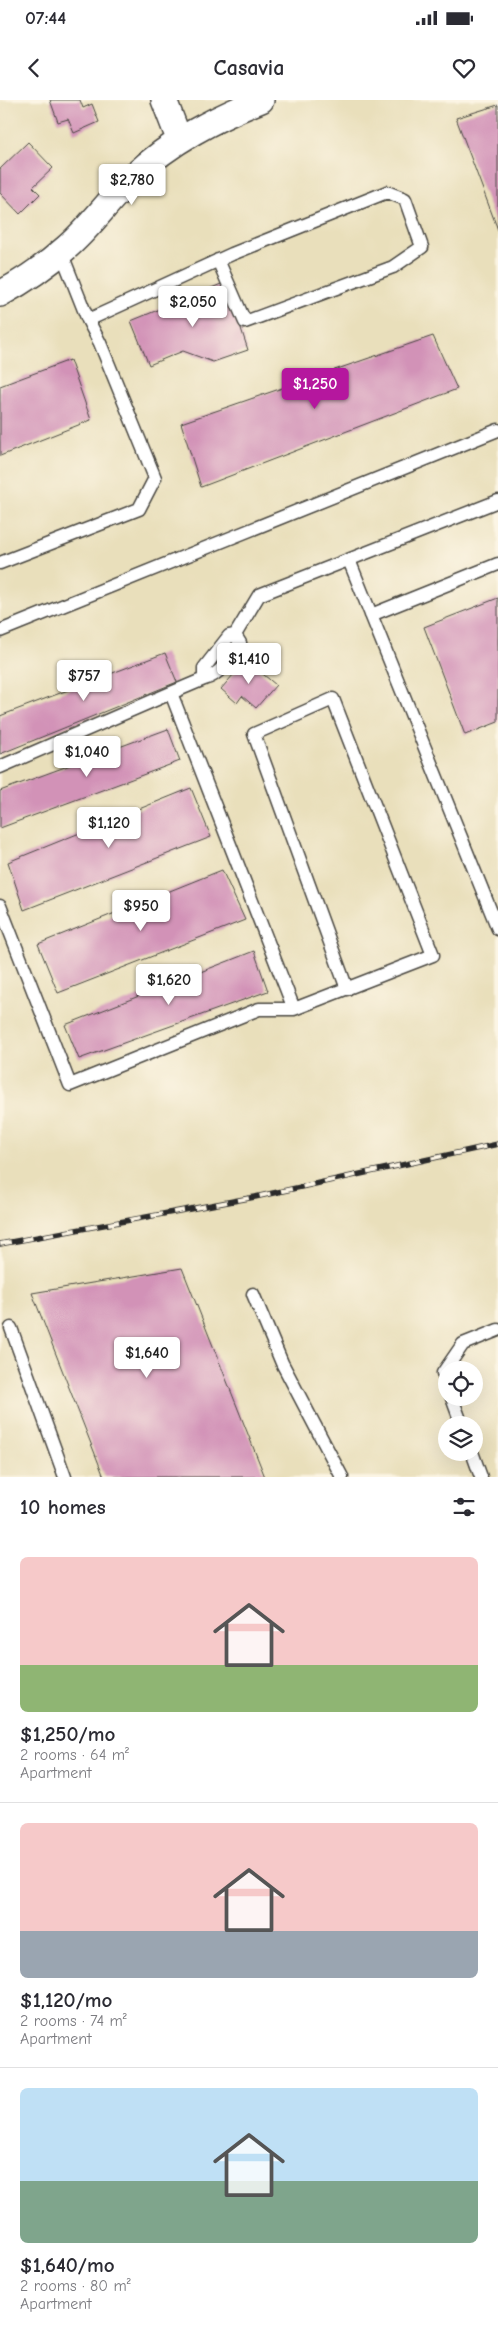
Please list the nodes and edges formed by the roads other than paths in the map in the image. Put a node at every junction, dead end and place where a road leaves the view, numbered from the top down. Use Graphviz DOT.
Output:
graph roads {
  1 [pos="164,100"];
  2 [pos="261,100"];
  3 [pos="179,139"];
  4 [pos="61,252"];
  5 [pos="218,260"];
  6 [pos="0,294"];
  7 [pos="88,320"];
  8 [pos="498,430"];
  9 [pos="498,501"];
  10 [pos="348,560"];
  11 [pos="0,563"];
  12 [pos="498,564"];
  13 [pos="371,616"];
  14 [pos="0,631"];
  15 [pos="171,693"];
  16 [pos="0,767"];
  17 [pos="0,906"];
  18 [pos="498,929"];
  19 [pos="347,989"];
  20 [pos="294,1010"];
  21 [pos="253,1294"];
  22 [pos="12,1328"];
  23 [pos="498,1330"];
  24 [pos="451,1361"];
  25 [pos="475,1461"];
  26 [pos="65,1477"];
  27 [pos="342,1477"];
  28 [pos="481,1477"];
  1 -- 3 [label="street"];
  2 -- 3 [label="street"];
  3 -- 4 [label="street"];
  4 -- 6 [label="street"];
  4 -- 7 [label="lane"];
  5 -- 5 [label="lane"];
  5 -- 7 [label="lane"];
  7 -- 11 [label="lane"];
  8 -- 14 [label="lane"];
  9 -- 10 [label="lane"];
  10 -- 13 [label="lane"];
  10 -- 15 [label="lane"];
  12 -- 13 [label="lane"];
  13 -- 18 [label="lane"];
  15 -- 16 [label="lane"];
  15 -- 20 [label="lane"];
  17 -- 20 [label="lane"];
  19 -- 19 [label="lane"];
  19 -- 20 [label="lane"];
  21 -- 27 [label="lane"];
  22 -- 26 [label="lane"];
  23 -- 24 [label="lane"];
  25 -- 28 [label="lane"];
}
